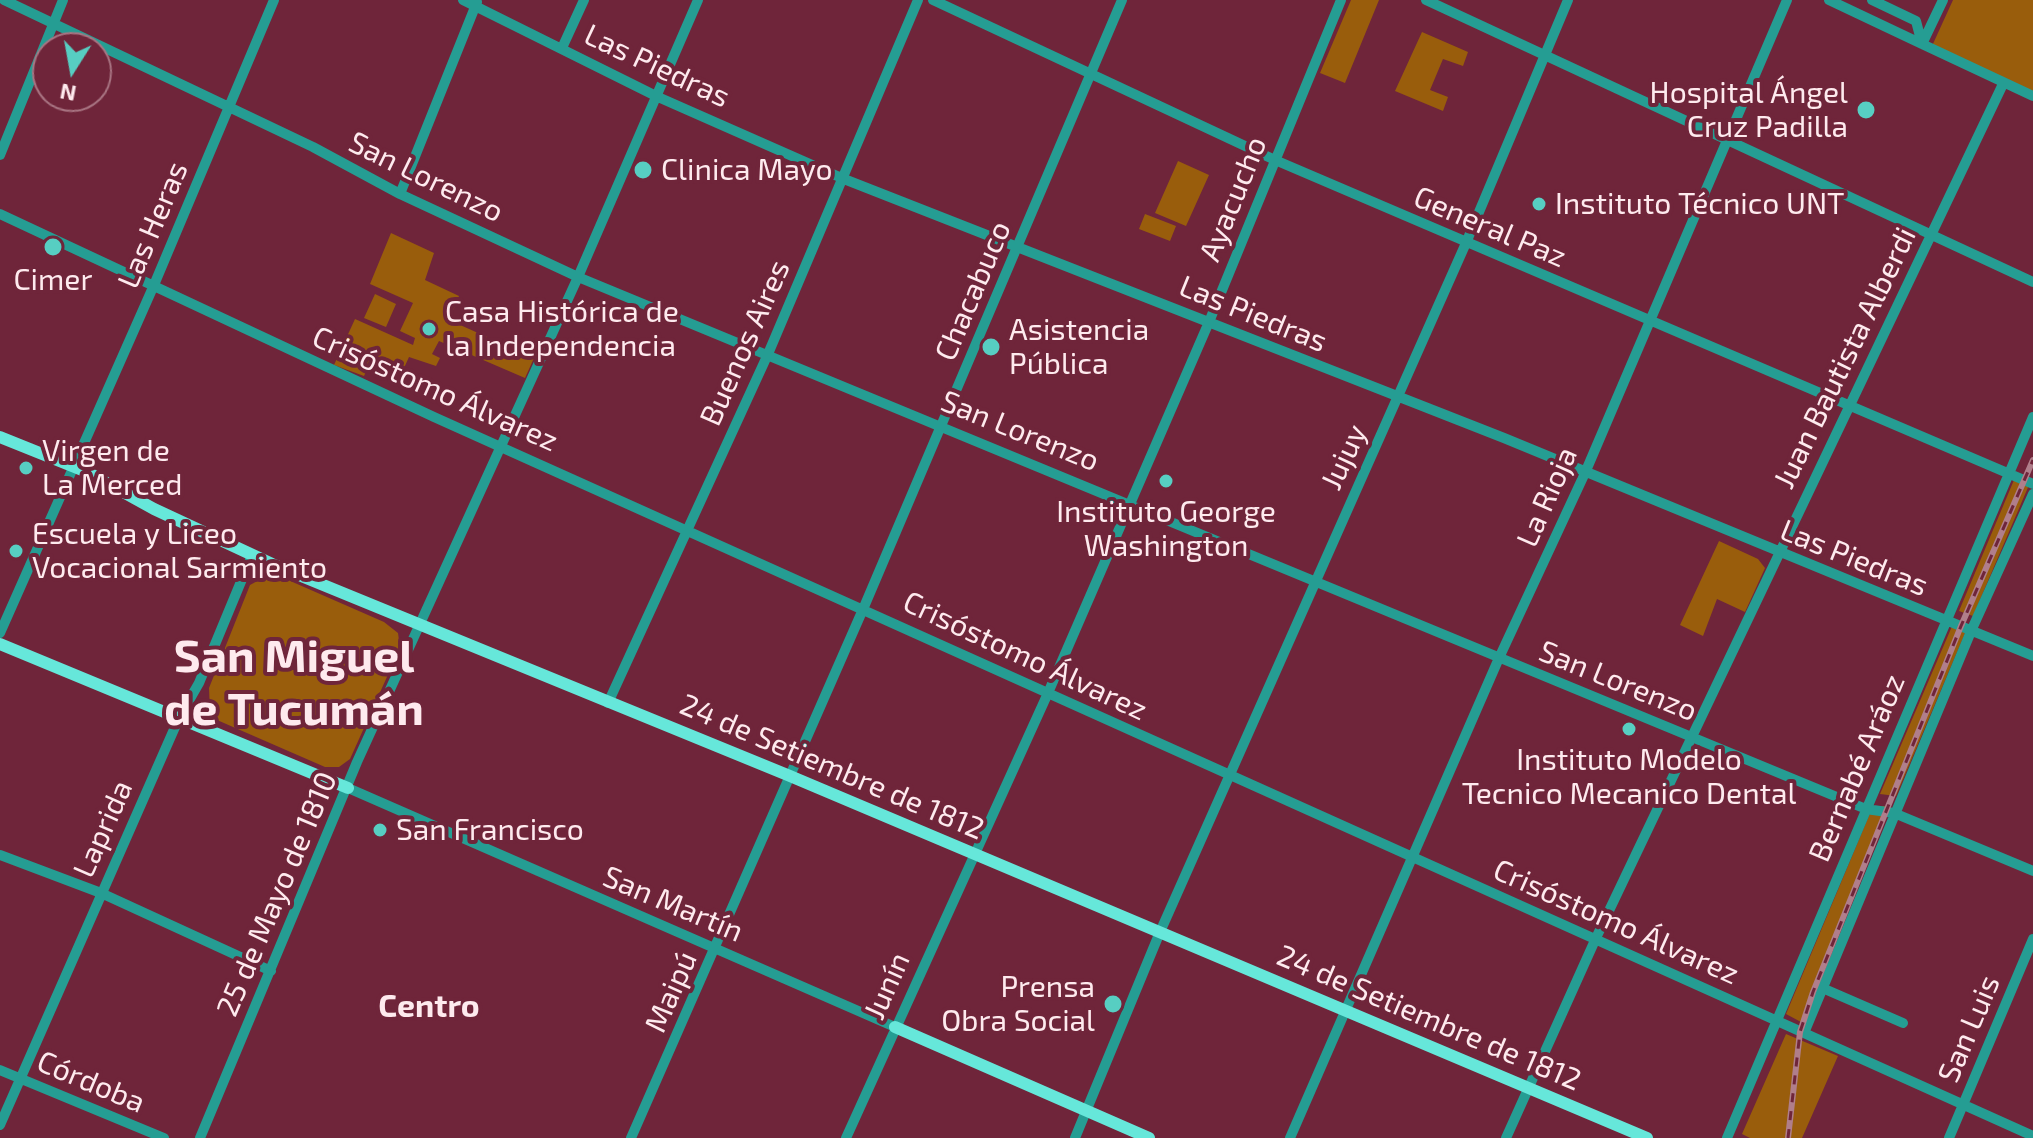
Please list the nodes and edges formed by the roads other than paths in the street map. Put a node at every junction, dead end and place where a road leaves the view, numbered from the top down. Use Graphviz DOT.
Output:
graph roads {
  1 [pos="4,0"];
  2 [pos="63,0"];
  3 [pos="274,0"];
  4 [pos="463,0"];
  5 [pos="584,0"];
  6 [pos="698,0"];
  7 [pos="918,0"];
  8 [pos="933,0"];
  9 [pos="1122,0"];
  10 [pos="1341,0"];
  11 [pos="1426,0"];
  12 [pos="1568,0"];
  13 [pos="1787,0"];
  14 [pos="1829,0"];
  15 [pos="1872,0"];
  16 [pos="1943,0"];
  17 [pos="477,3"];
  18 [pos="53,24"];
  19 [pos="1922,44"];
  20 [pos="562,48"];
  21 [pos="1544,55"];
  22 [pos="1090,76"];
  23 [pos="2003,84"];
  24 [pos="2033,96"];
  25 [pos="658,97"];
  26 [pos="229,108"];
  27 [pos="1725,139"];
  28 [pos="0,155"];
  29 [pos="1275,160"];
  30 [pos="844,179"];
  31 [pos="400,194"];
  32 [pos="0,214"];
  33 [pos="1932,234"];
  34 [pos="1466,243"];
  35 [pos="1017,247"];
  36 [pos="578,277"];
  37 [pos="2033,282"];
  38 [pos="154,285"];
  39 [pos="1649,321"];
  40 [pos="1209,322"];
  41 [pos="768,354"];
  42 [pos="1397,398"];
  43 [pos="1849,403"];
  44 [pos="2033,417"];
  45 [pos="942,426"];
  46 [pos="0,437"];
  47 [pos="500,446"];
  48 [pos="72,467"];
  49 [pos="1585,473"];
  50 [pos="2009,473"];
  51 [pos="2033,484"];
  52 [pos="2033,494"];
  53 [pos="1131,502"];
  54 [pos="688,530"];
  55 [pos="1779,553"];
  56 [pos="252,555"];
  57 [pos="1314,580"];
  58 [pos="864,607"];
  59 [pos="1944,620"];
  60 [pos="418,624"];
  61 [pos="1972,629"];
  62 [pos="0,633"];
  63 [pos="0,644"];
  64 [pos="2033,656"];
  65 [pos="1499,658"];
  66 [pos="1048,693"];
  67 [pos="608,703"];
  68 [pos="179,718"];
  69 [pos="1692,737"];
  70 [pos="790,776"];
  71 [pos="1229,776"];
  72 [pos="348,788"];
  73 [pos="1866,809"];
  74 [pos="1894,813"];
  75 [pos="973,853"];
  76 [pos="0,855"];
  77 [pos="1414,857"];
  78 [pos="2033,871"];
  79 [pos="101,893"];
  80 [pos="1160,932"];
  81 [pos="1596,938"];
  82 [pos="2033,939"];
  83 [pos="716,950"];
  84 [pos="271,971"];
  85 [pos="1820,987"];
  86 [pos="1346,1011"];
  87 [pos="1777,1022"];
  88 [pos="1903,1023"];
  89 [pos="895,1027"];
  90 [pos="1804,1033"];
  91 [pos="0,1070"];
  92 [pos="20,1078"];
  93 [pos="1529,1088"];
  94 [pos="1964,1105"];
  95 [pos="1086,1111"];
  96 [pos="0,1125"];
  97 [pos="2033,1136"];
  98 [pos="164,1138"];
  99 [pos="200,1138"];
  100 [pos="631,1138"];
  101 [pos="846,1138"];
  102 [pos="1075,1138"];
  103 [pos="1149,1138"];
  104 [pos="1290,1138"];
  105 [pos="1506,1138"];
  106 [pos="1647,1138"];
  107 [pos="1727,1138"];
  108 [pos="1949,1138"];
  1 -- 18 [label="street, San Lorenzo"];
  2 -- 18 [label="street"];
  3 -- 26 [label="street, Las Heras"];
  4 -- 17 [label="street, Las Piedras"];
  5 -- 20 [label="street"];
  6 -- 25 [label="street, 25 de Mayo de 1810"];
  7 -- 30 [label="street, Buenos Aires"];
  8 -- 22 [label="street, General Paz"];
  9 -- 22 [label="street, Chacabuco"];
  10 -- 29 [label="street, Ayacucho"];
  11 -- 21 [label="street"];
  12 -- 21 [label="street, Jujuy"];
  13 -- 27 [label="street, La Rioja"];
  14 -- 19 [label="street"];
  15 -- 19 [label="street"];
  16 -- 19 [label="street"];
  17 -- 20 [label="street, Las Piedras"];
  17 -- 31 [label="street"];
  18 -- 26 [label="street, San Lorenzo"];
  18 -- 28 [label="street"];
  19 -- 23 [label="street"];
  20 -- 25 [label="street, Las Piedras"];
  21 -- 27 [label="street"];
  21 -- 34 [label="street, Jujuy"];
  22 -- 29 [label="street, General Paz"];
  22 -- 35 [label="street, Chacabuco"];
  23 -- 24 [label="street"];
  23 -- 33 [label="street, Juan Bautista Alberdi"];
  25 -- 30 [label="street, Las Piedras"];
  25 -- 36 [label="street, 25 de Mayo de 1810"];
  26 -- 31 [label="street, San Lorenzo"];
  26 -- 38 [label="street, Las Heras"];
  27 -- 33 [label="street"];
  27 -- 39 [label="street, La Rioja"];
  29 -- 34 [label="street, General Paz"];
  29 -- 40 [label="street, Ayacucho"];
  30 -- 35 [label="street, Las Piedras"];
  30 -- 41 [label="street, Buenos Aires"];
  31 -- 36 [label="street, San Lorenzo"];
  32 -- 38 [label="street, Crisóstomo Álvarez"];
  33 -- 37 [label="street"];
  33 -- 43 [label="street, Juan Bautista Alberdi"];
  34 -- 39 [label="street, General Paz"];
  34 -- 42 [label="street, Jujuy"];
  35 -- 40 [label="street, Las Piedras"];
  35 -- 45 [label="street, Chacabuco"];
  36 -- 41 [label="street, San Lorenzo"];
  36 -- 47 [label="street, 25 de Mayo de 1810"];
  38 -- 47 [label="street, Crisóstomo Álvarez"];
  38 -- 48 [label="street, Las Heras"];
  39 -- 43 [label="street, General Paz"];
  39 -- 49 [label="street, La Rioja"];
  40 -- 42 [label="street, Las Piedras"];
  40 -- 53 [label="street, Ayacucho"];
  41 -- 45 [label="street, San Lorenzo"];
  41 -- 54 [label="street, Buenos Aires"];
  42 -- 49 [label="street, Las Piedras"];
  42 -- 57 [label="street, Jujuy"];
  43 -- 50 [label="street, General Paz"];
  43 -- 55 [label="street, Juan Bautista Alberdi"];
  44 -- 50 [label="street, Bernabé Aráoz"];
  45 -- 53 [label="street, San Lorenzo"];
  45 -- 58 [label="street, Chacabuco"];
  46 -- 48 [label="main road, 24 de Setiembre de 1812"];
  47 -- 54 [label="street, Crisóstomo Álvarez"];
  47 -- 60 [label="street, 25 de Mayo de 1810"];
  48 -- 56 [label="main road, 24 de Setiembre de 1812"];
  48 -- 62 [label="street"];
  49 -- 55 [label="street, Las Piedras"];
  49 -- 65 [label="street, La Rioja"];
  50 -- 51 [label="street, General Paz"];
  50 -- 59 [label="street, Bernabé Aráoz"];
  52 -- 61 [label="street, Bernabé Aráoz"];
  53 -- 57 [label="street, San Lorenzo"];
  53 -- 66 [label="street, Ayacucho"];
  54 -- 58 [label="street, Crisóstomo Álvarez"];
  54 -- 67 [label="street, Buenos Aires"];
  55 -- 59 [label="street, Las Piedras"];
  55 -- 69 [label="street, Juan Bautista Alberdi"];
  56 -- 60 [label="main road, 24 de Setiembre de 1812"];
  56 -- 68 [label="street, Laprida"];
  57 -- 65 [label="street, San Lorenzo"];
  57 -- 71 [label="street, Jujuy"];
  58 -- 66 [label="street, Crisóstomo Álvarez"];
  58 -- 70 [label="street, Chacabuco"];
  59 -- 61 [label="street, Las Piedras"];
  59 -- 73 [label="street, Bernabé Aráoz"];
  60 -- 67 [label="main road, 24 de Setiembre de 1812"];
  60 -- 72 [label="street, 25 de Mayo de 1810"];
  61 -- 64 [label="street, Las Piedras"];
  61 -- 74 [label="street, Bernabé Aráoz"];
  63 -- 68 [label="main road, San Martín"];
  65 -- 69 [label="street, San Lorenzo"];
  65 -- 77 [label="street, La Rioja"];
  66 -- 71 [label="street, Crisóstomo Álvarez"];
  66 -- 75 [label="street, Ayacucho"];
  67 -- 70 [label="main road, 24 de Setiembre de 1812"];
  68 -- 72 [label="main road, San Martín"];
  68 -- 79 [label="street, Laprida"];
  69 -- 73 [label="street, San Lorenzo"];
  69 -- 81 [label="street, Juan Bautista Alberdi"];
  70 -- 75 [label="main road, 24 de Setiembre de 1812"];
  70 -- 83 [label="street, Maipú"];
  71 -- 77 [label="street, Crisóstomo Álvarez"];
  71 -- 80 [label="street, Jujuy"];
  72 -- 83 [label="street, San Martín"];
  72 -- 84 [label="street, 25 de Mayo de 1810"];
  73 -- 74 [label="street, San Lorenzo"];
  73 -- 87 [label="street, Bernabé Aráoz"];
  74 -- 78 [label="street, San Lorenzo"];
  74 -- 85 [label="street, Bernabé Aráoz"];
  75 -- 80 [label="main road, 24 de Setiembre de 1812"];
  75 -- 89 [label="street, Junín"];
  76 -- 79 [label="street"];
  77 -- 81 [label="street, Crisóstomo Álvarez"];
  77 -- 86 [label="street, La Rioja"];
  79 -- 84 [label="street"];
  79 -- 92 [label="street, Laprida"];
  80 -- 86 [label="main road, 24 de Setiembre de 1812"];
  80 -- 95 [label="street, Jujuy"];
  81 -- 87 [label="street, Crisóstomo Álvarez"];
  81 -- 93 [label="street, Juan Bautista Alberdi"];
  82 -- 94 [label="street, San Luis"];
  83 -- 89 [label="street, San Martín"];
  83 -- 100 [label="street, Maipú"];
  84 -- 99 [label="street, 25 de Mayo de 1810"];
  85 -- 88 [label="street"];
  85 -- 90 [label="street, Bernabé Aráoz"];
  86 -- 93 [label="main road, 24 de Setiembre de 1812"];
  86 -- 104 [label="street, La Rioja"];
  87 -- 90 [label="street, Crisóstomo Álvarez"];
  87 -- 107 [label="street, Bernabé Aráoz"];
  89 -- 95 [label="main road, San Martín"];
  89 -- 101 [label="street, Junín"];
  90 -- 94 [label="street, Crisóstomo Álvarez"];
  91 -- 92 [label="street, Córdoba"];
  92 -- 96 [label="street, Laprida"];
  92 -- 98 [label="street, Córdoba"];
  93 -- 105 [label="street, Juan Bautista Alberdi"];
  93 -- 106 [label="main road, 24 de Setiembre de 1812"];
  94 -- 97 [label="street, Crisóstomo Álvarez"];
  94 -- 108 [label="street, San Luis"];
  95 -- 102 [label="street, Jujuy"];
  95 -- 103 [label="main road, San Martín"];
}
